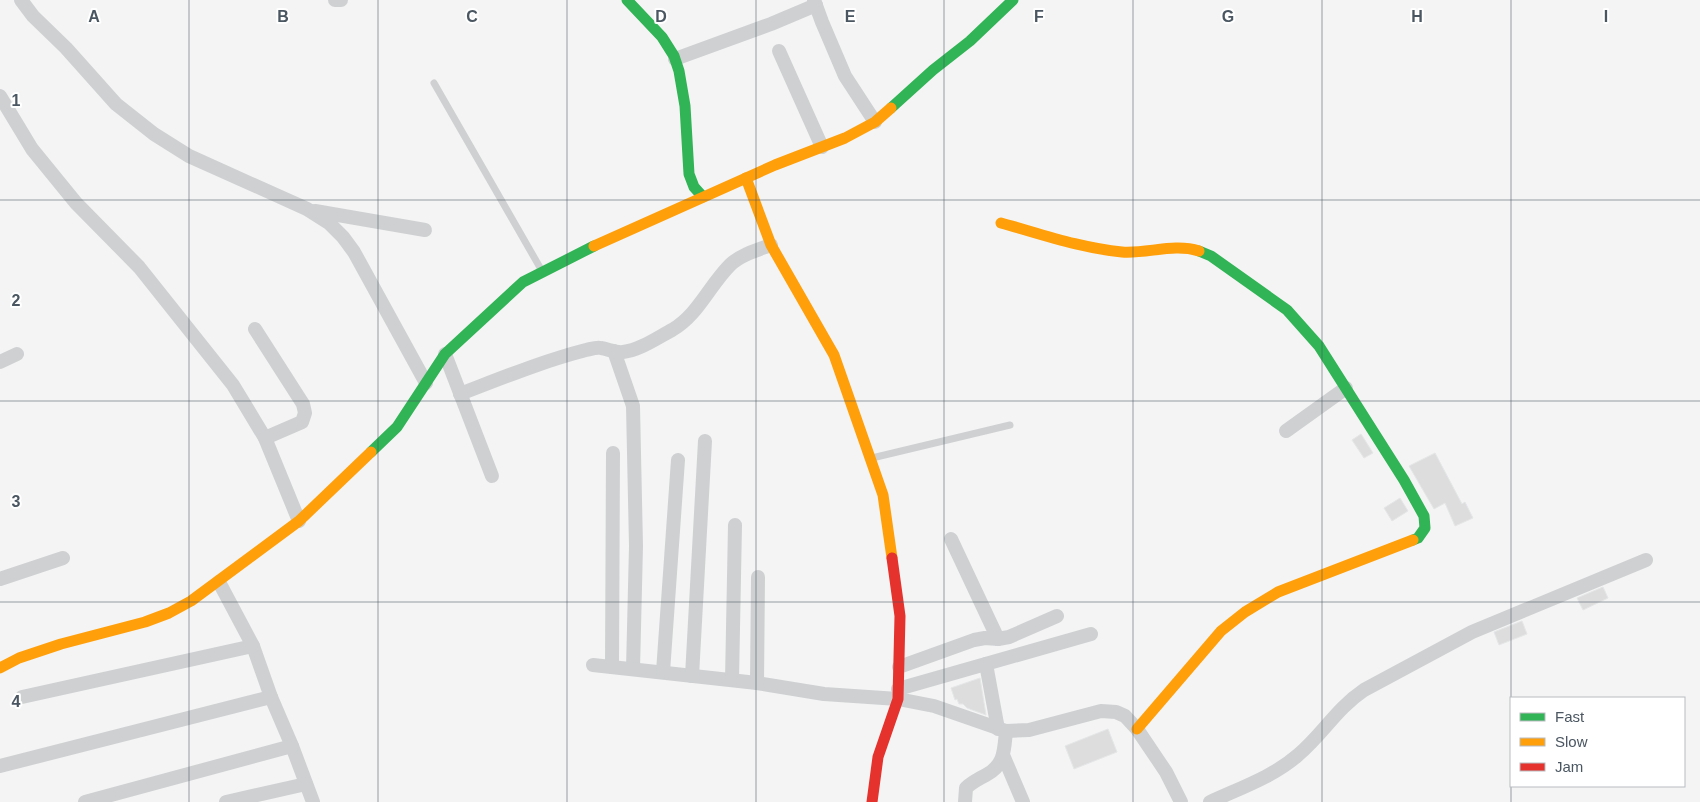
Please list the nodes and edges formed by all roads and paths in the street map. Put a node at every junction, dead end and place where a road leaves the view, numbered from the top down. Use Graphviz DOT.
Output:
graph roads {
  1 [pos="21,0"];
  2 [pos="335,0"];
  3 [pos="340,0"];
  4 [pos="627,0"];
  5 [pos="1014,0"];
  6 [pos="815,3"];
  7 [pos="779,51"];
  8 [pos="675,60"];
  9 [pos="434,83"];
  10 [pos="0,96"];
  11 [pos="875,122"];
  12 [pos="822,147"];
  13 [pos="746,178"];
  14 [pos="703,197"];
  15 [pos="307,209"];
  16 [pos="1001,223"];
  17 [pos="425,230"];
  18 [pos="770,245"];
  19 [pos="543,272"];
  20 [pos="255,329"];
  21 [pos="614,351"];
  22 [pos="17,354"];
  23 [pos="445,354"];
  24 [pos="0,362"];
  25 [pos="426,383"];
  26 [pos="1346,388"];
  27 [pos="460,394"];
  28 [pos="1010,425"];
  29 [pos="1286,431"];
  30 [pos="265,438"];
  31 [pos="705,441"];
  32 [pos="613,453"];
  33 [pos="870,458"];
  34 [pos="678,460"];
  35 [pos="492,476"];
  36 [pos="300,521"];
  37 [pos="735,525"];
  38 [pos="951,539"];
  39 [pos="63,558"];
  40 [pos="1646,560"];
  41 [pos="758,578"];
  42 [pos="0,580"];
  43 [pos="219,582"];
  44 [pos="1057,616"];
  45 [pos="1092,634"];
  46 [pos="998,639"];
  47 [pos="253,646"];
  48 [pos="986,664"];
  49 [pos="593,665"];
  50 [pos="612,667"];
  51 [pos="899,667"];
  52 [pos="0,668"];
  53 [pos="633,669"];
  54 [pos="664,672"];
  55 [pos="692,676"];
  56 [pos="732,680"];
  57 [pos="757,683"];
  58 [pos="898,694"];
  59 [pos="22,697"];
  60 [pos="271,697"];
  61 [pos="1138,729"];
  62 [pos="1002,730"];
  63 [pos="292,746"];
  64 [pos="1003,754"];
  65 [pos="0,766"];
  66 [pos="306,784"];
  67 [pos="85,802"];
  68 [pos="226,802"];
  69 [pos="314,802"];
  70 [pos="872,802"];
  71 [pos="965,802"];
  72 [pos="1023,802"];
  73 [pos="1181,802"];
  74 [pos="1210,802"];
  1 -- 15 [label="street"];
  2 -- 3 [label="street"];
  4 -- 8 [label="street"];
  5 -- 11 [label="street"];
  6 -- 8 [label="street"];
  6 -- 11 [label="street"];
  7 -- 12 [label="street"];
  8 -- 14 [label="street"];
  9 -- 19 [label="lane"];
  10 -- 30 [label="street"];
  11 -- 12 [label="street"];
  12 -- 13 [label="street"];
  13 -- 14 [label="street"];
  13 -- 18 [label="street"];
  14 -- 19 [label="street"];
  15 -- 17 [label="street"];
  15 -- 25 [label="street"];
  16 -- 26 [label="street"];
  18 -- 21 [label="street"];
  18 -- 33 [label="street"];
  19 -- 23 [label="street"];
  20 -- 30 [label="street"];
  21 -- 27 [label="street"];
  21 -- 53 [label="street"];
  22 -- 24 [label="street"];
  23 -- 25 [label="street"];
  23 -- 27 [label="street"];
  25 -- 36 [label="street"];
  26 -- 29 [label="street"];
  26 -- 61 [label="street"];
  27 -- 35 [label="street"];
  28 -- 33 [label="lane"];
  30 -- 36 [label="street"];
  31 -- 55 [label="street"];
  32 -- 50 [label="street"];
  33 -- 51 [label="street"];
  34 -- 54 [label="street"];
  36 -- 43 [label="street"];
  37 -- 56 [label="street"];
  38 -- 46 [label="street"];
  39 -- 42 [label="street"];
  40 -- 74 [label="street"];
  41 -- 57 [label="street"];
  43 -- 47 [label="street"];
  43 -- 52 [label="street"];
  44 -- 46 [label="street"];
  45 -- 48 [label="street"];
  46 -- 51 [label="street"];
  47 -- 59 [label="street"];
  47 -- 60 [label="street"];
  48 -- 58 [label="street"];
  48 -- 62 [label="street"];
  49 -- 50 [label="street"];
  50 -- 53 [label="street"];
  51 -- 58 [label="street"];
  53 -- 54 [label="street"];
  54 -- 55 [label="street"];
  55 -- 56 [label="street"];
  56 -- 57 [label="street"];
  57 -- 58 [label="street"];
  58 -- 62 [label="street"];
  58 -- 70 [label="street"];
  60 -- 63 [label="street"];
  60 -- 65 [label="street"];
  61 -- 62 [label="street"];
  61 -- 73 [label="street"];
  62 -- 64 [label="street"];
  63 -- 66 [label="street"];
  63 -- 67 [label="street"];
  64 -- 71 [label="street"];
  64 -- 72 [label="street"];
  66 -- 68 [label="street"];
  66 -- 69 [label="street"];
}
